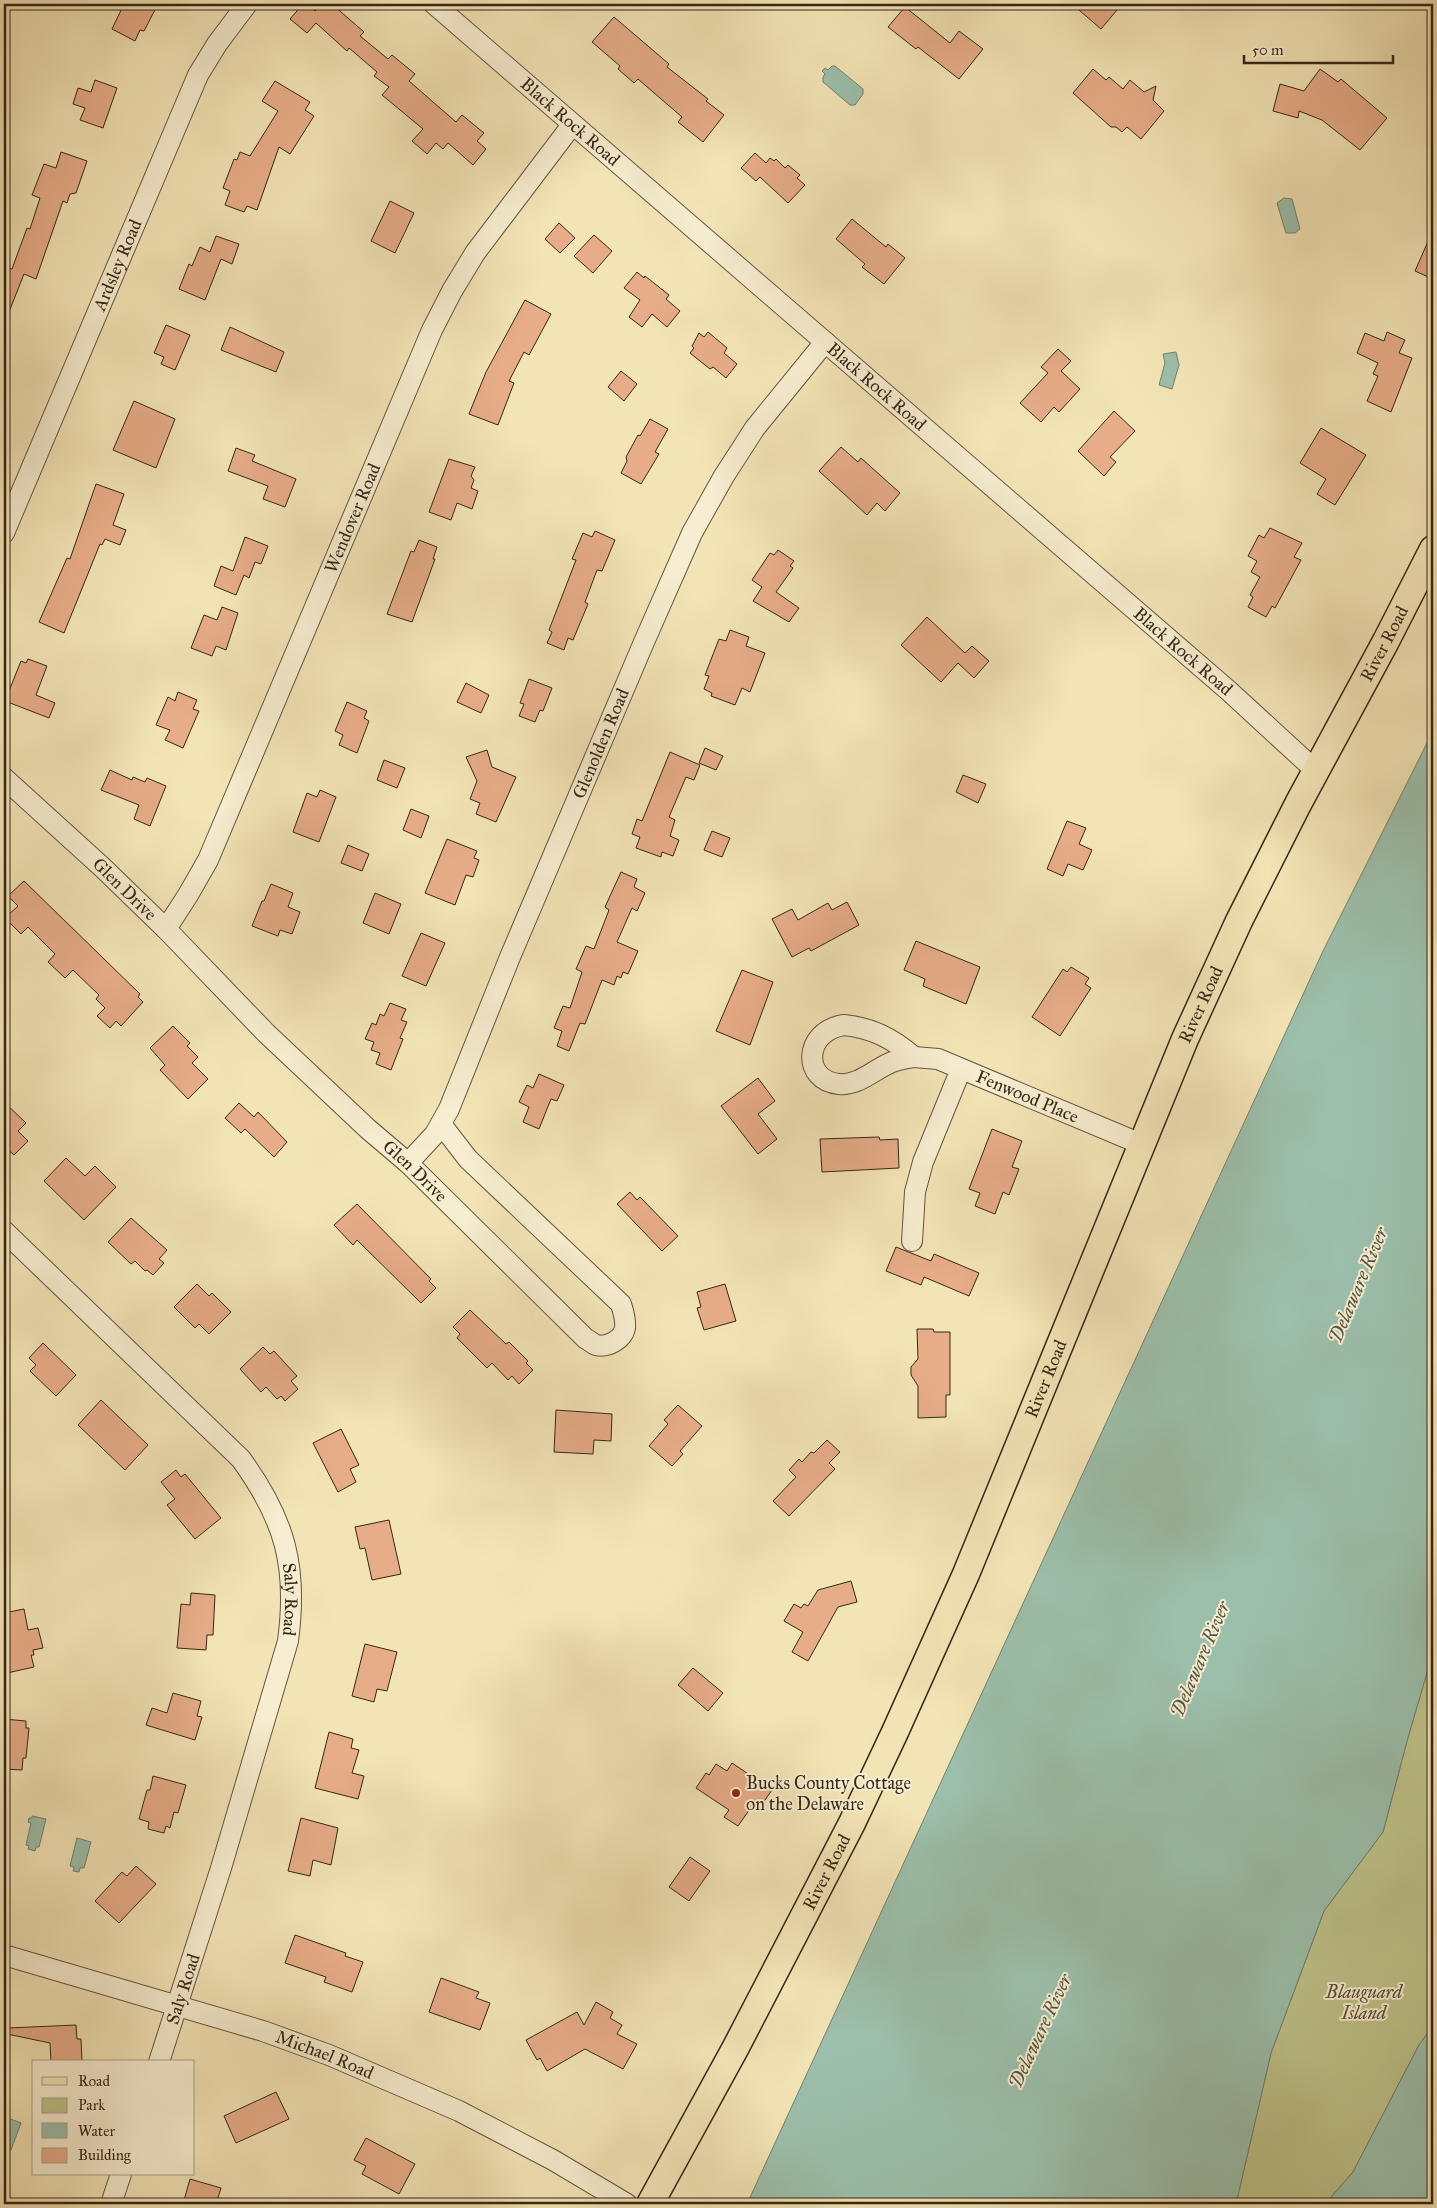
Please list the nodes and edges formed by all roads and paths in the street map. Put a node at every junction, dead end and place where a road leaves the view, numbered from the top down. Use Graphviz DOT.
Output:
graph roads {
  1 [pos="247,4"];
  2 [pos="434,4"];
  3 [pos="572,125"];
  4 [pos="826,342"];
  5 [pos="4,533"];
  6 [pos="1433,548"];
  7 [pos="1316,771"];
  8 [pos="4,778"];
  9 [pos="166,929"];
  10 [pos="914,1057"];
  11 [pos="961,1069"];
  12 [pos="441,1124"];
  13 [pos="1141,1144"];
  14 [pos="408,1163"];
  15 [pos="4,1231"];
  16 [pos="912,1241"];
  17 [pos="4,1955"];
  18 [pos="177,2007"];
  19 [pos="160,2060"];
  20 [pos="120,2176"];
  21 [pos="111,2204"];
  22 [pos="626,2204"];
  23 [pos="650,2204"];
  1 -- 5 [label="street, Ardsley Road"];
  2 -- 3 [label="street, Black Rock Road"];
  3 -- 4 [label="street, Black Rock Road"];
  3 -- 9 [label="street, Wendover Road"];
  4 -- 7 [label="street, Black Rock Road"];
  4 -- 12 [label="street, Glenolden Road"];
  6 -- 7 [label="main road, River Road"];
  7 -- 13 [label="main road, River Road"];
  8 -- 9 [label="street, Glen Drive"];
  9 -- 14 [label="street, Glen Drive"];
  10 -- 10 [label="street, Fenwood Place"];
  10 -- 11 [label="street, Fenwood Place"];
  11 -- 13 [label="street, Fenwood Place"];
  11 -- 16 [label="street"];
  12 -- 14 [label="street, Glenolden Road"];
  12 -- 14 [label="street, Glen Drive"];
  13 -- 23 [label="main road, River Road"];
  15 -- 18 [label="street, Saly Road"];
  17 -- 18 [label="street, Michael Road"];
  18 -- 19 [label="street, Saly Road"];
  18 -- 22 [label="street, Michael Road"];
  20 -- 21 [label="street"];
}
